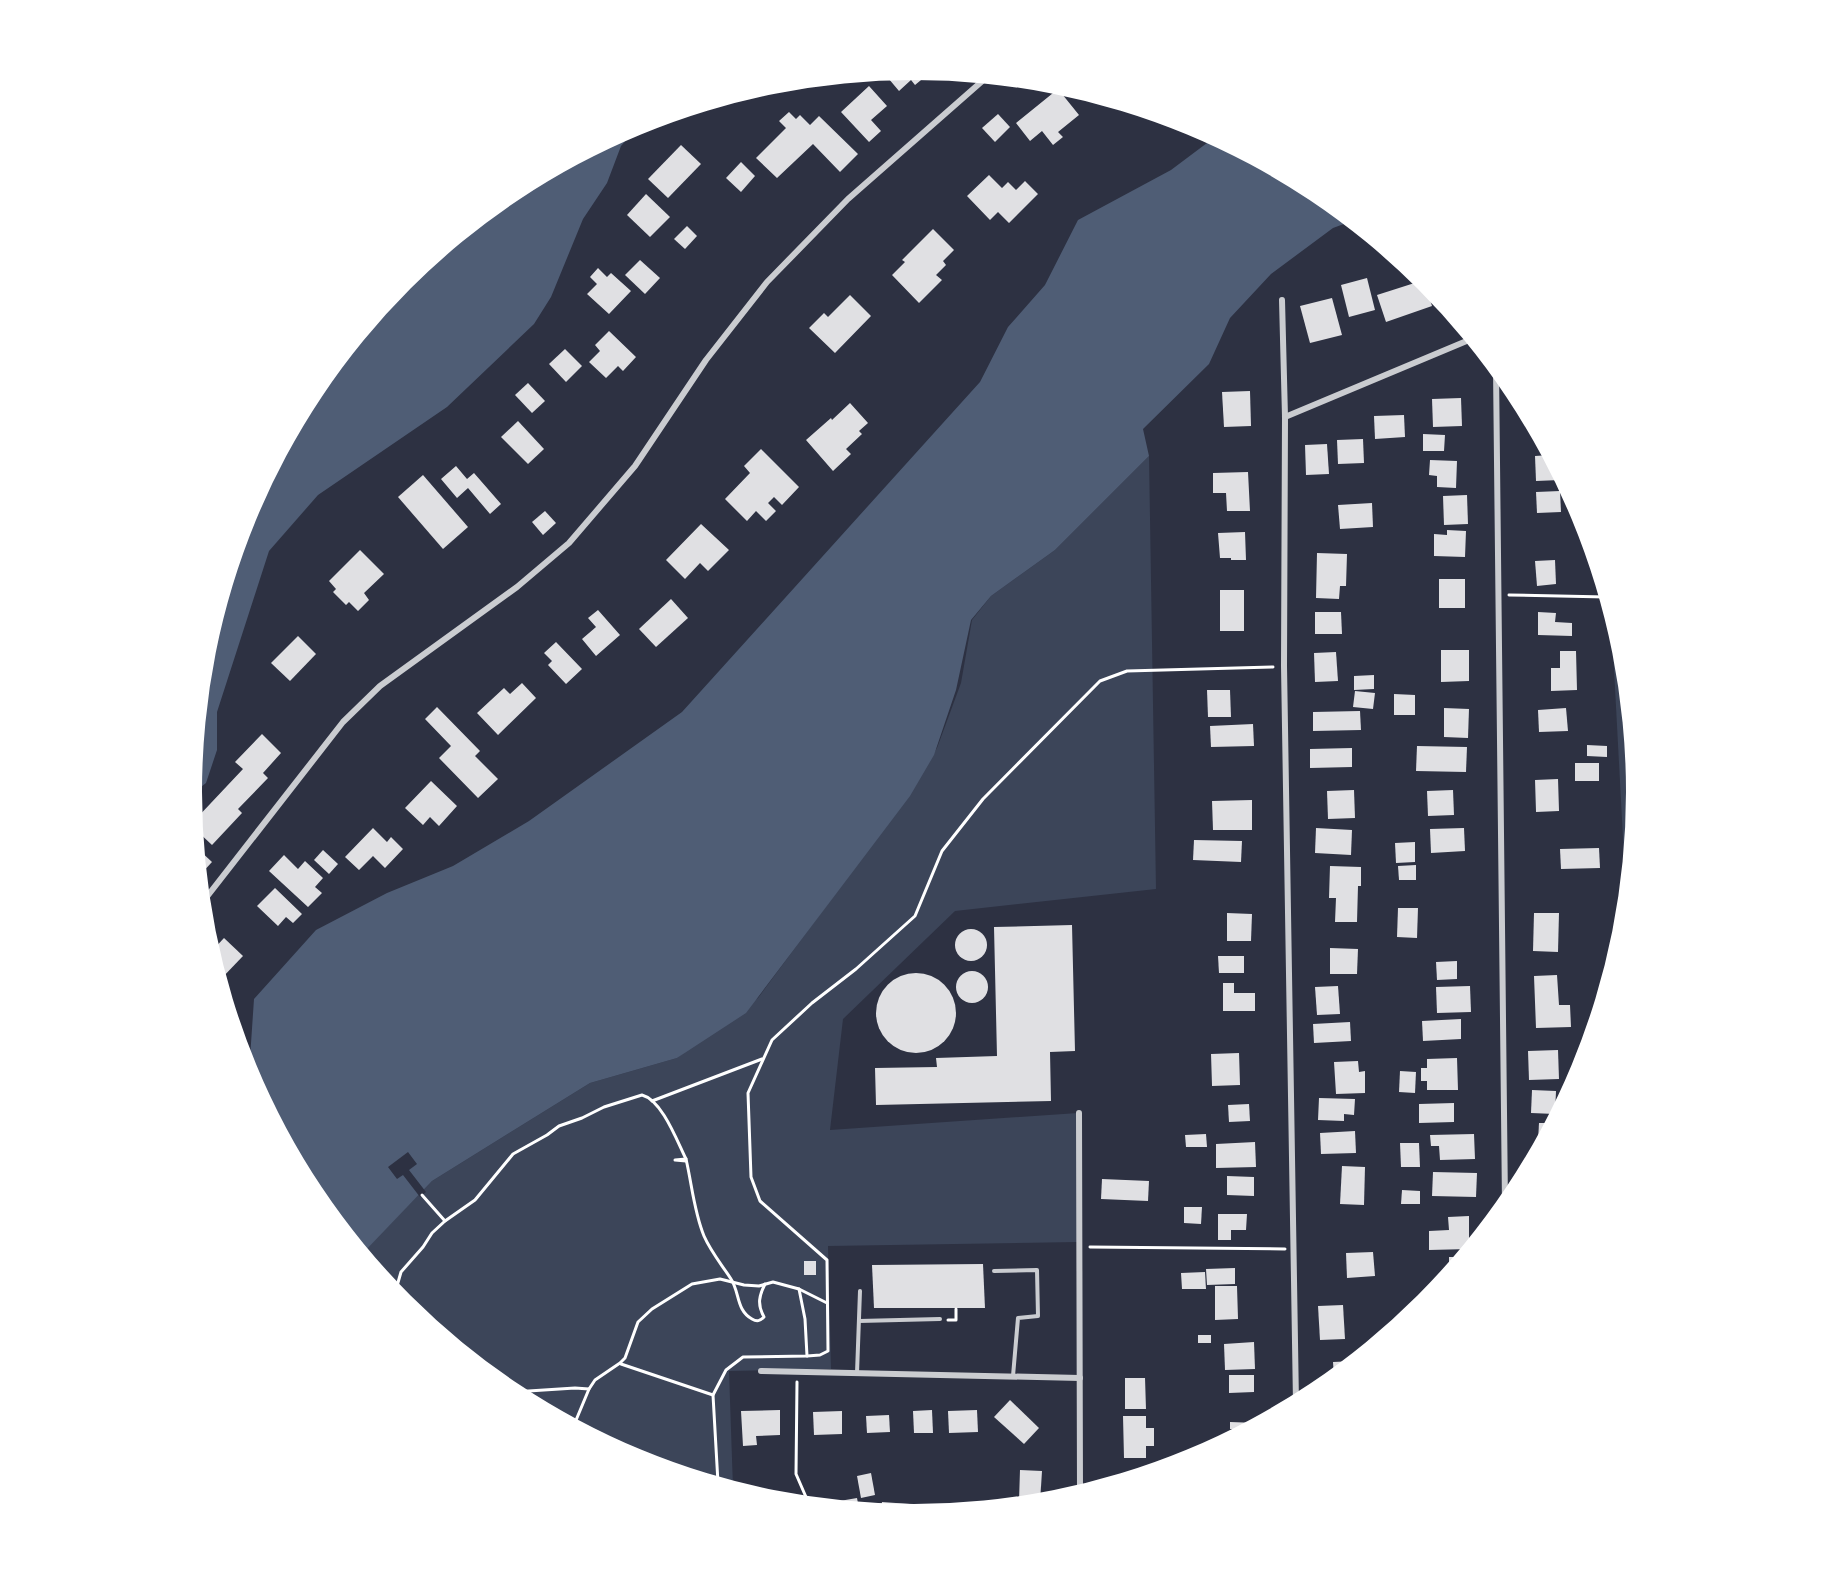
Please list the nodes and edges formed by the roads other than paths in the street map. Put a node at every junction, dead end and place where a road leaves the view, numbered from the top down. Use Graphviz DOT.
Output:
graph roads {
  1 [pos="980,83"];
  2 [pos="1282,300"];
  3 [pos="1465,341"];
  4 [pos="1496,382"];
  5 [pos="1285,417"];
  6 [pos="210,893"];
  7 [pos="1079,1113"];
  8 [pos="1505,1189"];
  9 [pos="994,1271"];
  10 [pos="860,1291"];
  11 [pos="942,1320"];
  12 [pos="859,1322"];
  13 [pos="761,1371"];
  14 [pos="857,1374"];
  15 [pos="1013,1376"];
  16 [pos="1080,1378"];
  17 [pos="1296,1393"];
  18 [pos="1080,1483"];
  1 -- 6 [label="street"];
  2 -- 5 [label="street"];
  3 -- 5 [label="street"];
  4 -- 8 [label="street"];
  5 -- 17 [label="street"];
  7 -- 16 [label="street"];
  9 -- 15 [label="lane"];
  10 -- 12 [label="lane"];
  11 -- 12 [label="lane"];
  12 -- 14 [label="lane"];
  13 -- 14 [label="street"];
  14 -- 15 [label="street"];
  15 -- 16 [label="street"];
  16 -- 18 [label="street"];
}
